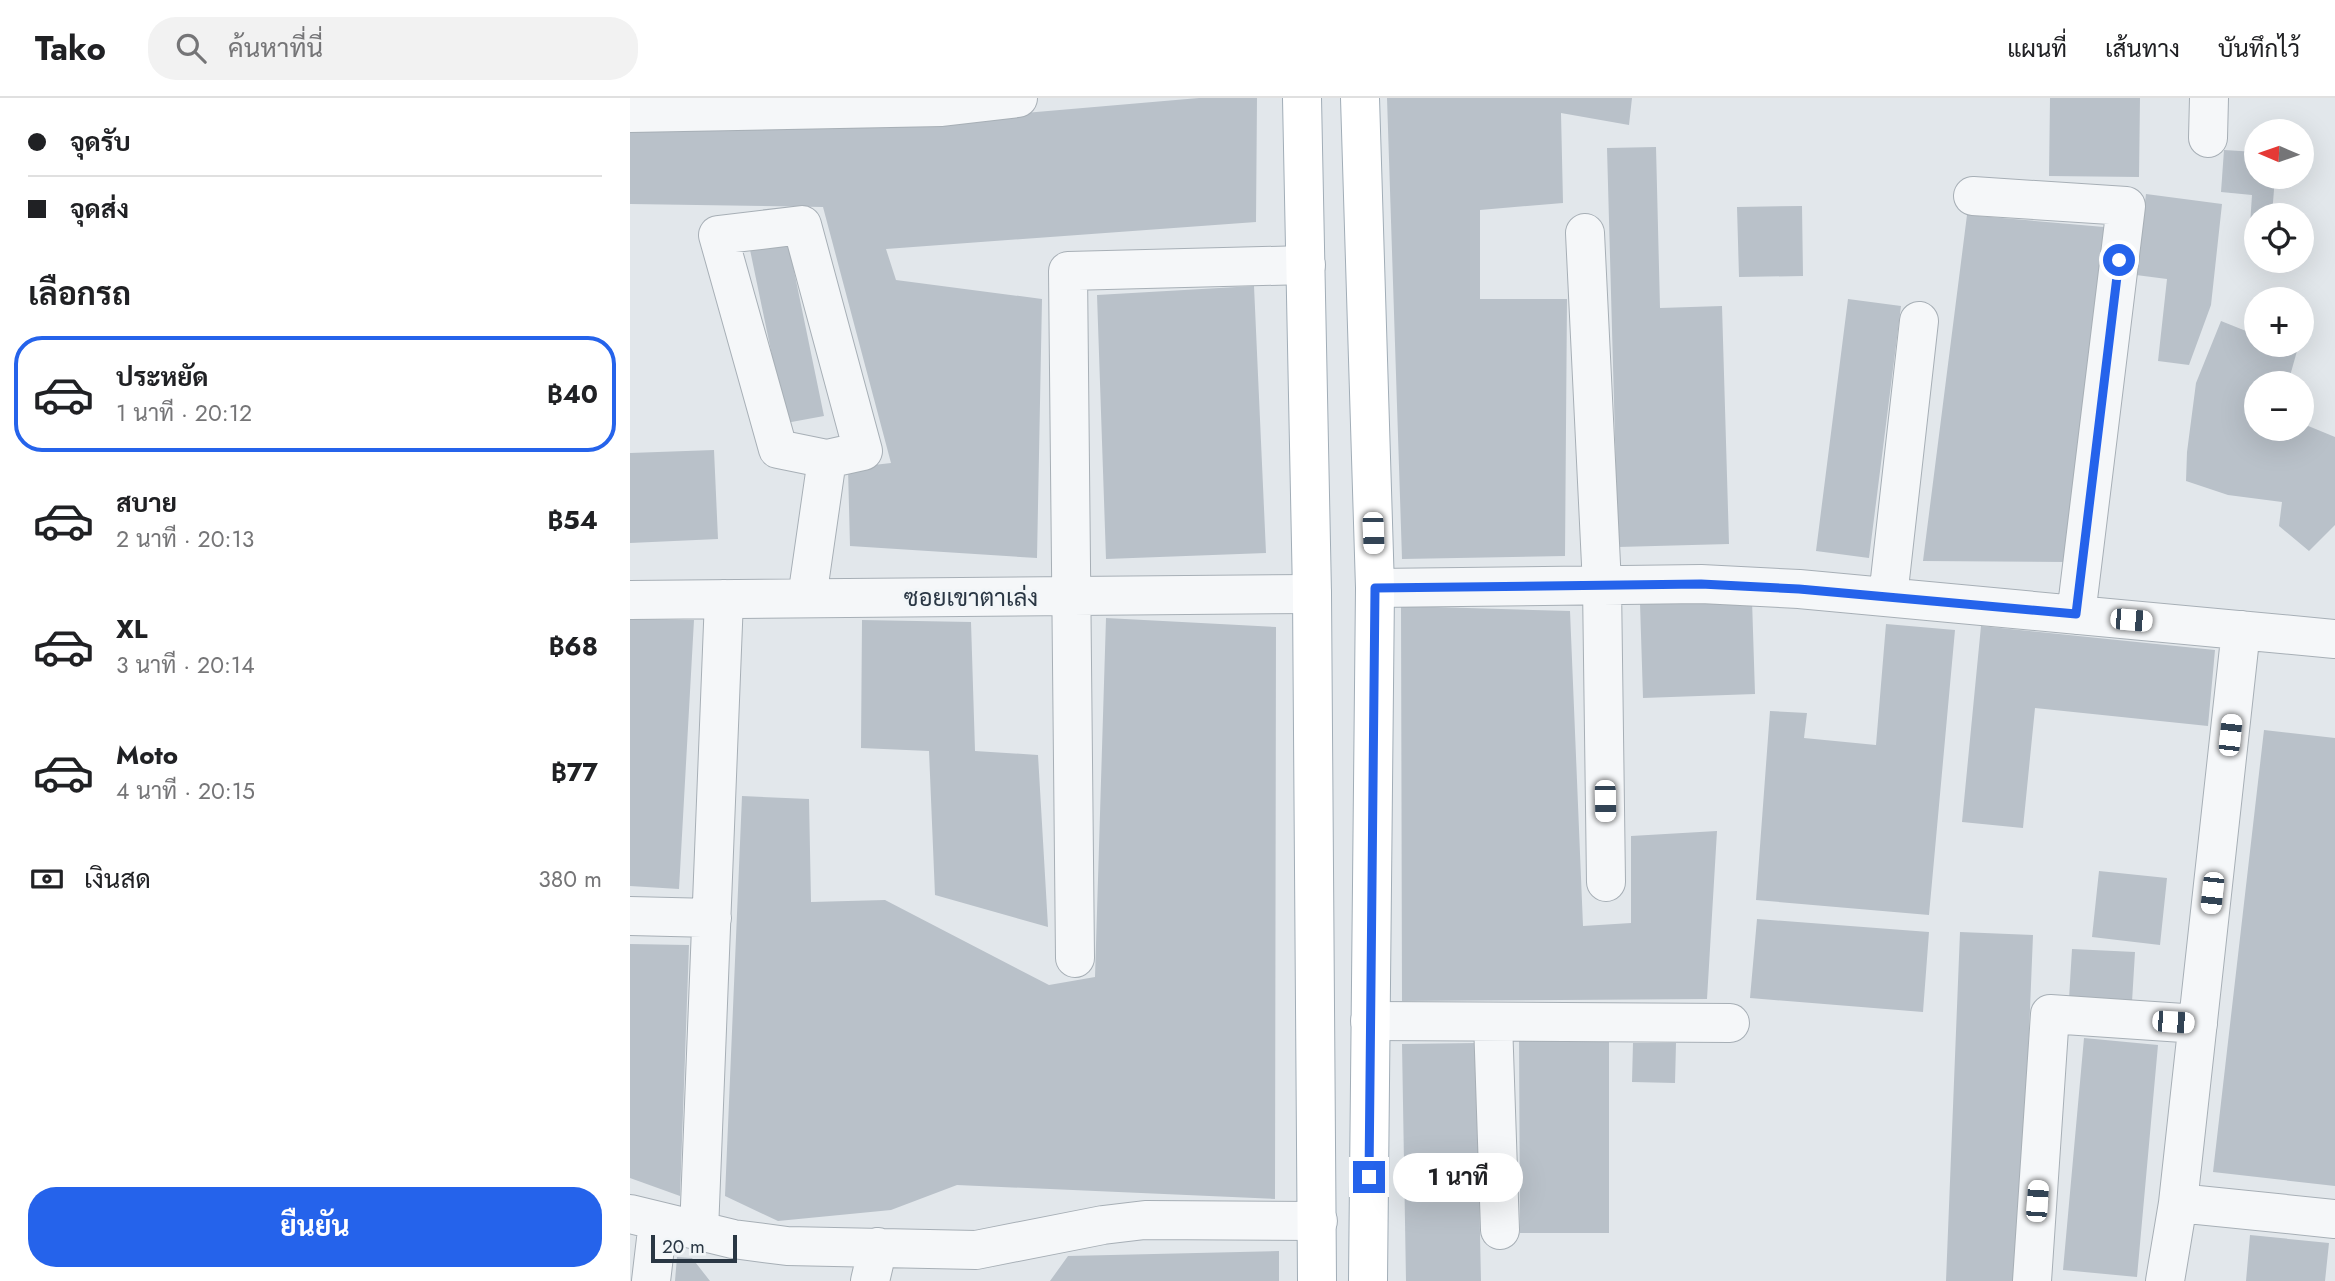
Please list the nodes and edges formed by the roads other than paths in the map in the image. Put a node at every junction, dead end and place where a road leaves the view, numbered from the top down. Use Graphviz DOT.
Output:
graph roads {
  1 [pos="1018,98"];
  2 [pos="1302,98"];
  3 [pos="1360,98"];
  4 [pos="2209,98"];
  5 [pos="630,113"];
  6 [pos="2208,138"];
  7 [pos="1973,196"];
  8 [pos="1585,233"];
  9 [pos="1306,265"];
  10 [pos="1919,321"];
  11 [pos="827,458"];
  12 [pos="1602,585"];
  13 [pos="1375,588"];
  14 [pos="1312,594"];
  15 [pos="1072,596"];
  16 [pos="1888,597"];
  17 [pos="807,598"];
  18 [pos="724,599"];
  19 [pos="630,600"];
  20 [pos="2076,614"];
  21 [pos="2241,630"];
  22 [pos="2335,639"];
  23 [pos="1606,883"];
  24 [pos="630,916"];
  25 [pos="712,918"];
  26 [pos="1075,958"];
  27 [pos="1370,1021"];
  28 [pos="1493,1022"];
  29 [pos="1730,1023"];
  30 [pos="2198,1024"];
  31 [pos="2178,1203"];
  32 [pos="644,1218"];
  33 [pos="2335,1219"];
  34 [pos="1318,1221"];
  35 [pos="1500,1230"];
  36 [pos="699,1231"];
  37 [pos="874,1264"];
  38 [pos="651,1281"];
  39 [pos="1317,1281"];
  40 [pos="1368,1281"];
  41 [pos="2032,1281"];
  42 [pos="2165,1281"];
  1 -- 5 [label="street"];
  2 -- 9 [label="main road"];
  3 -- 13 [label="main road"];
  4 -- 6 [label="street"];
  7 -- 20 [label="street"];
  8 -- 12 [label="street"];
  9 -- 14 [label="main road"];
  9 -- 15 [label="street"];
  10 -- 16 [label="street"];
  11 -- 11 [label="street"];
  11 -- 17 [label="street"];
  12 -- 13 [label="street"];
  12 -- 16 [label="street"];
  12 -- 23 [label="street"];
  13 -- 27 [label="main road"];
  14 -- 15 [label="street, ซอยเขาตาเล่ง"];
  14 -- 34 [label="main road"];
  15 -- 17 [label="street, ซอยเขาตาเล่ง"];
  15 -- 26 [label="street"];
  16 -- 20 [label="street"];
  17 -- 18 [label="street, ซอยเขาตาเล่ง"];
  18 -- 19 [label="street, ซอยเขาตาเล่ง"];
  18 -- 25 [label="street"];
  20 -- 21 [label="street"];
  21 -- 22 [label="street"];
  21 -- 30 [label="street"];
  24 -- 25 [label="street"];
  25 -- 36 [label="street"];
  27 -- 28 [label="street"];
  27 -- 40 [label="main road"];
  28 -- 29 [label="street"];
  28 -- 35 [label="street"];
  30 -- 31 [label="street"];
  30 -- 41 [label="street"];
  31 -- 33 [label="street"];
  31 -- 42 [label="street"];
  32 -- 36 [label="street"];
  32 -- 38 [label="street"];
  34 -- 37 [label="street"];
  34 -- 39 [label="main road"];
  36 -- 37 [label="street"];
}
